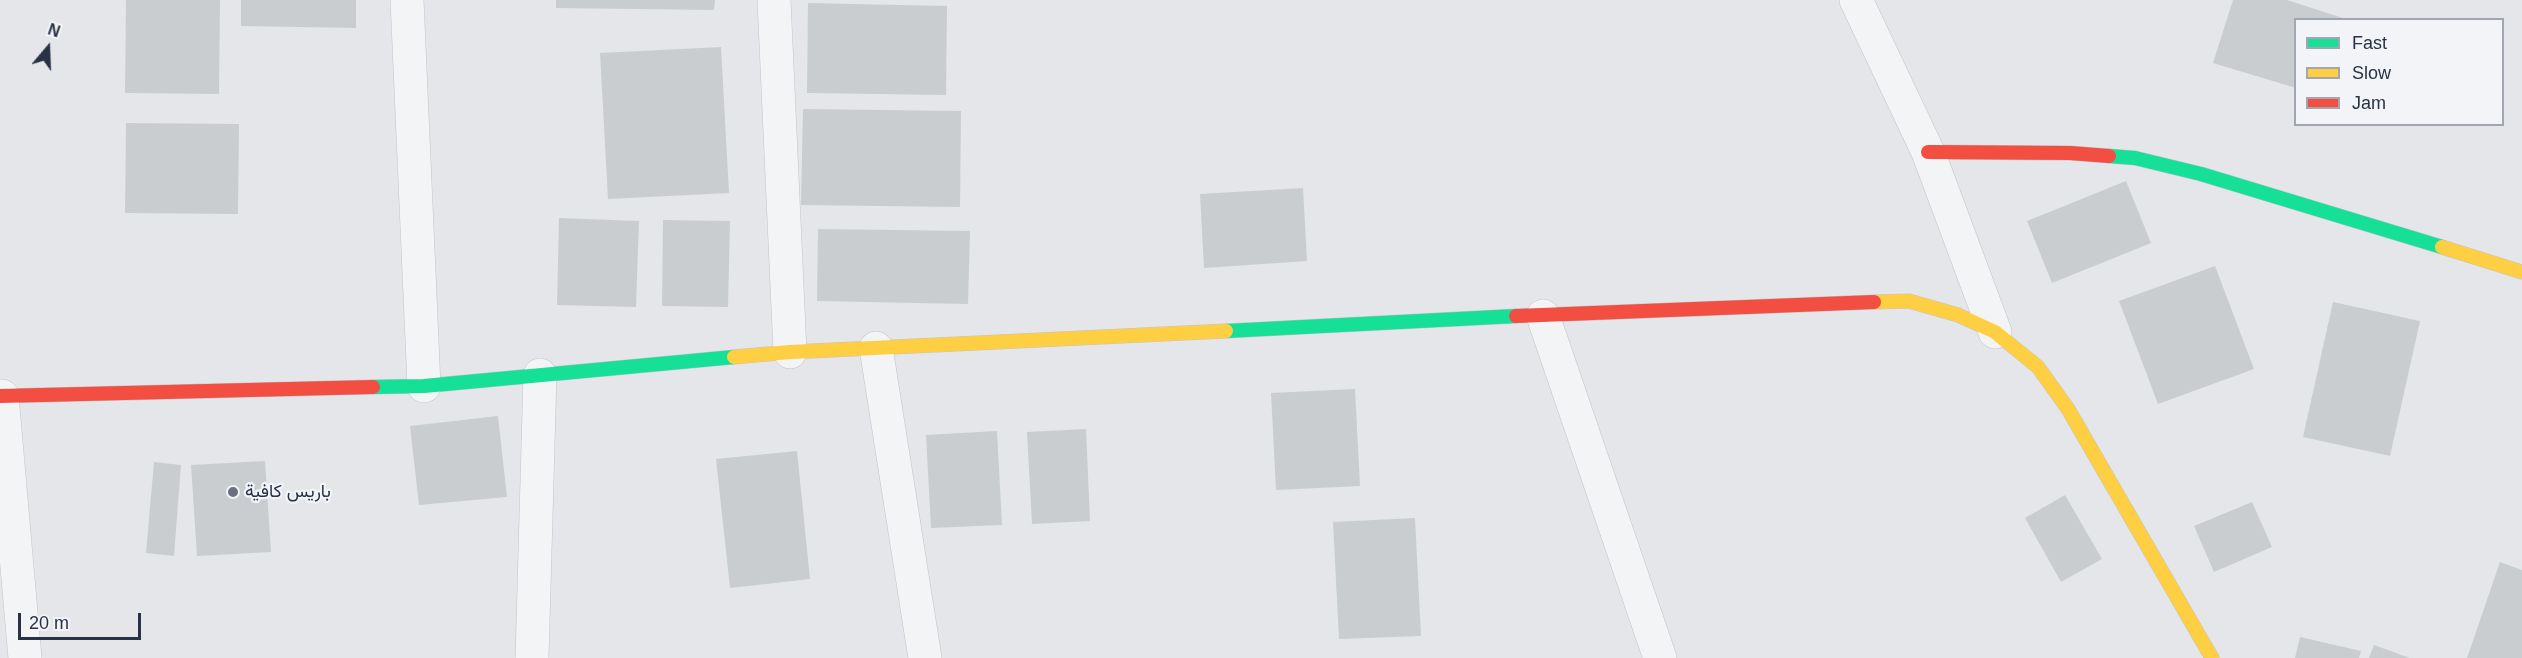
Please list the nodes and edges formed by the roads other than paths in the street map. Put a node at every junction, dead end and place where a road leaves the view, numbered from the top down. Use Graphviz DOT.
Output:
graph roads {
  1 [pos="407,0"];
  2 [pos="774,0"];
  3 [pos="1856,0"];
  4 [pos="1928,152"];
  5 [pos="2522,272"];
  6 [pos="1543,316"];
  7 [pos="1995,332"];
  8 [pos="876,348"];
  9 [pos="790,352"];
  10 [pos="540,375"];
  11 [pos="424,386"];
  12 [pos="1,396"];
  13 [pos="25,658"];
  14 [pos="532,658"];
  15 [pos="925,658"];
  16 [pos="1660,658"];
  17 [pos="2212,658"];
  1 -- 11 [label="street"];
  2 -- 9 [label="street"];
  3 -- 4 [label="street"];
  4 -- 5 [label="street"];
  4 -- 7 [label="street"];
  6 -- 7 [label="street"];
  6 -- 8 [label="street"];
  6 -- 16 [label="street"];
  7 -- 17 [label="street"];
  8 -- 9 [label="street"];
  8 -- 15 [label="street"];
  9 -- 10 [label="street"];
  10 -- 11 [label="street"];
  10 -- 14 [label="street"];
  11 -- 12 [label="street"];
  12 -- 13 [label="street"];
}
